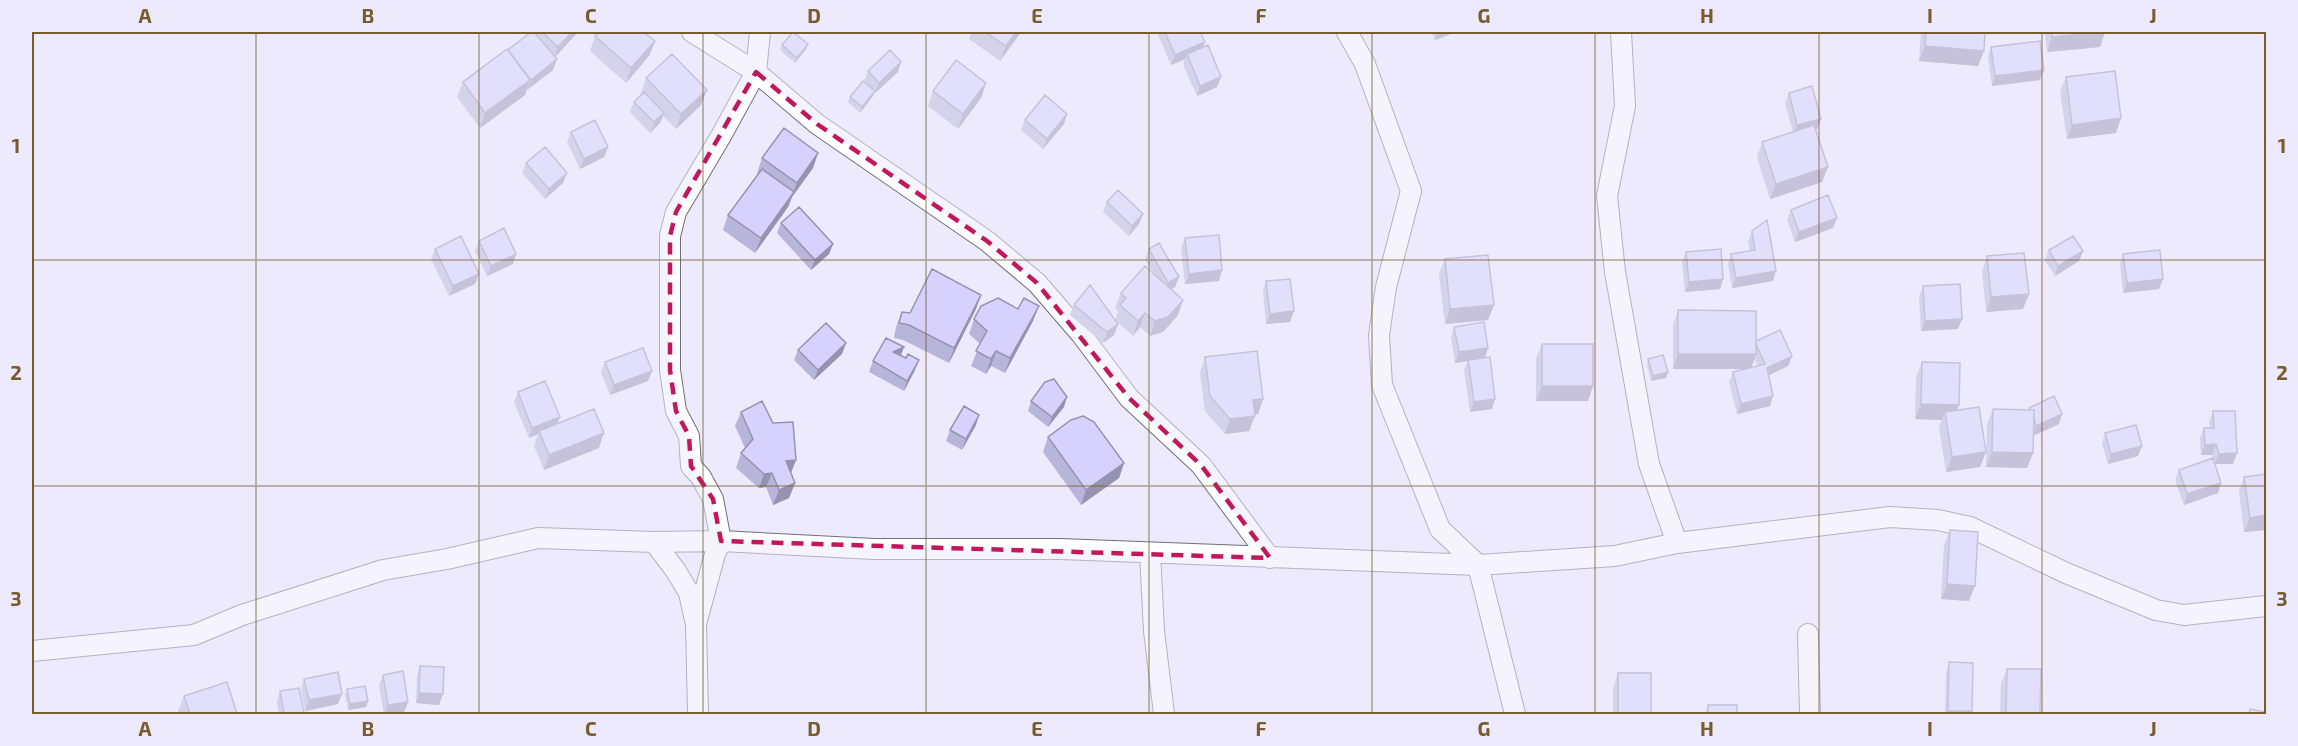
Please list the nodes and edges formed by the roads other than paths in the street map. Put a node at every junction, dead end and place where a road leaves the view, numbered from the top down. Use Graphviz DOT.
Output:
graph roads {
  1 [pos="692,32"];
  2 [pos="760,32"];
  3 [pos="1347,32"];
  4 [pos="1621,32"];
  5 [pos="756,72"];
  6 [pos="721,541"];
  7 [pos="654,542"];
  8 [pos="1677,543"];
  9 [pos="1150,553"];
  10 [pos="1270,558"];
  11 [pos="1478,565"];
  12 [pos="2266,606"];
  13 [pos="696,624"];
  14 [pos="1808,634"];
  15 [pos="32,651"];
  16 [pos="698,714"];
  17 [pos="1164,714"];
  18 [pos="1515,714"];
  19 [pos="1810,714"];
  1 -- 5 [label="street"];
  2 -- 5 [label="street"];
  3 -- 11 [label="street"];
  4 -- 8 [label="street"];
  5 -- 6 [label="street"];
  5 -- 10 [label="street"];
  6 -- 7 [label="street"];
  6 -- 9 [label="street"];
  6 -- 13 [label="street"];
  7 -- 13 [label="street"];
  7 -- 15 [label="street"];
  8 -- 11 [label="street"];
  8 -- 12 [label="street"];
  9 -- 10 [label="street"];
  9 -- 17 [label="street"];
  10 -- 11 [label="street"];
  11 -- 18 [label="street"];
  13 -- 16 [label="street"];
  14 -- 19 [label="street"];
}
